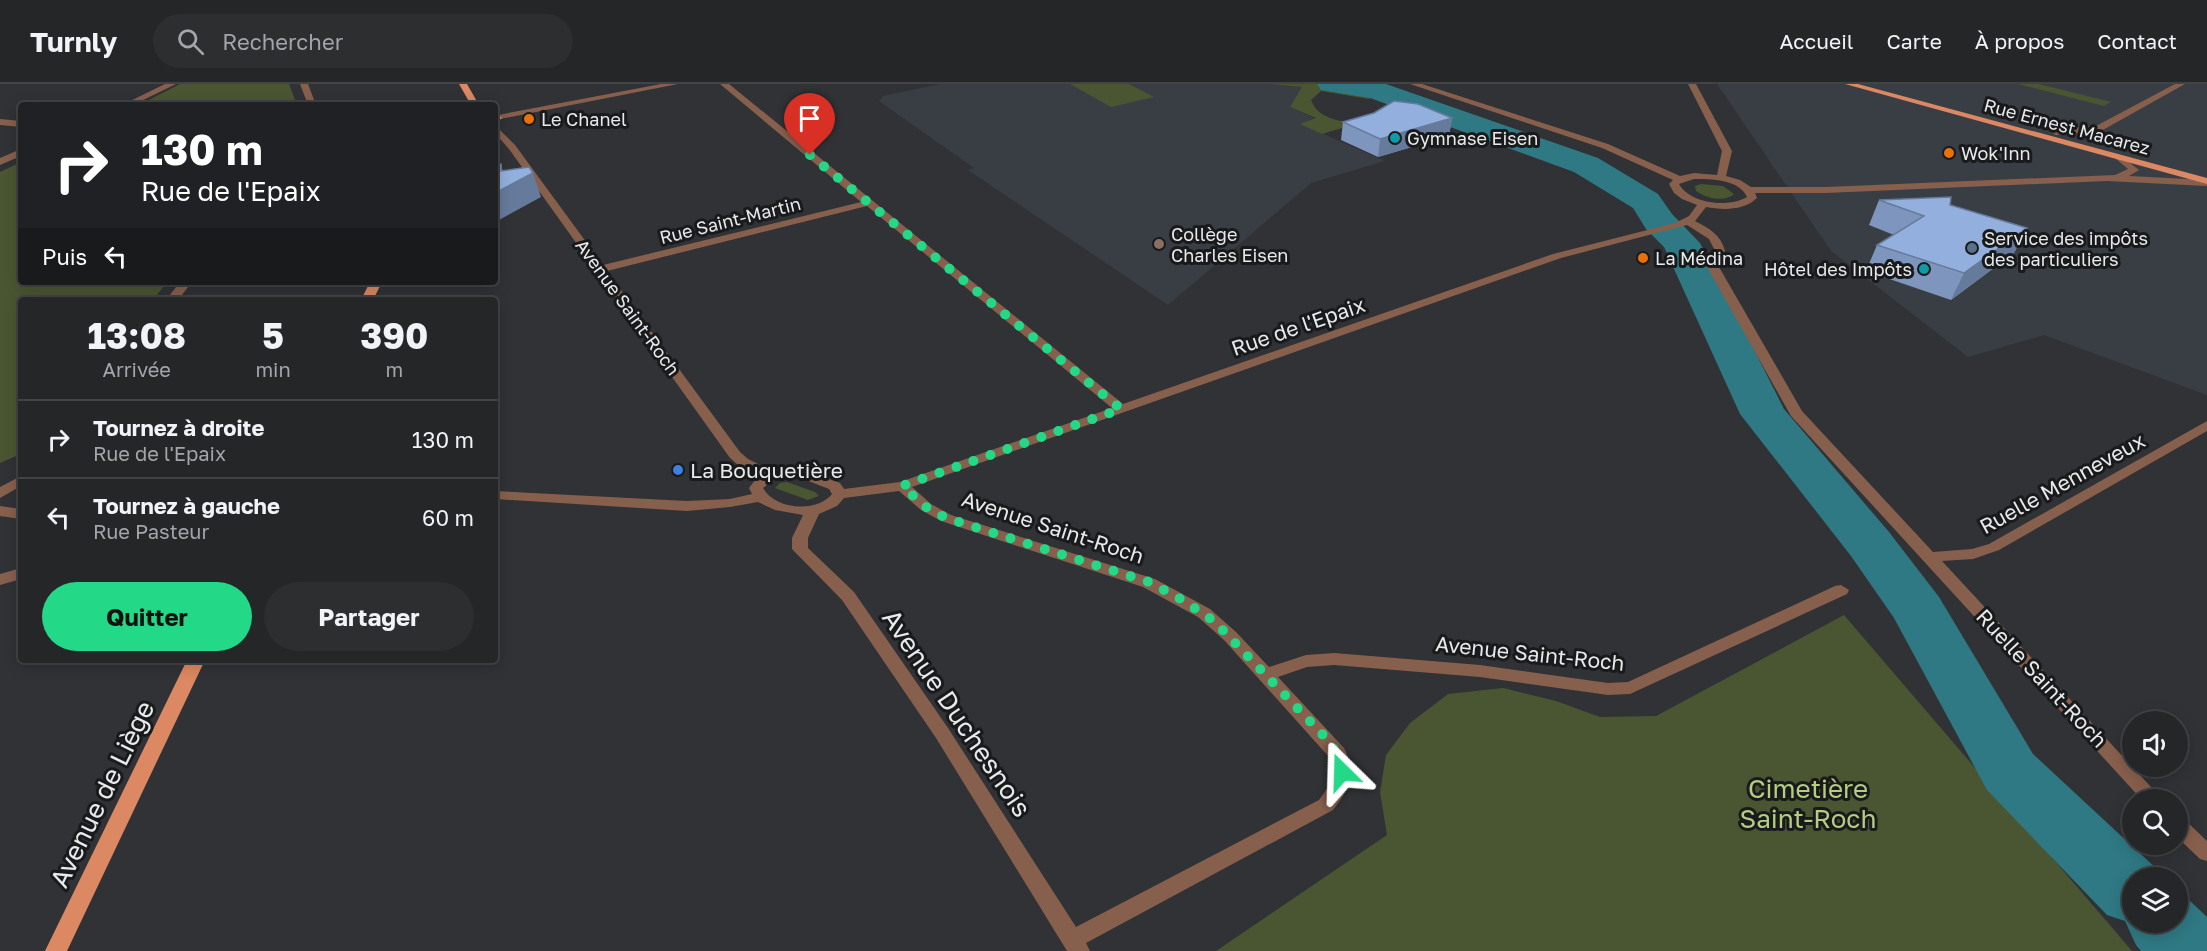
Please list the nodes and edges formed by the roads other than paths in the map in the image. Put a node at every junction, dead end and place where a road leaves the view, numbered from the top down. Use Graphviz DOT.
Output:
graph roads {
  1 [pos="172,84"];
  2 [pos="304,84"];
  3 [pos="463,84"];
  4 [pos="674,84"];
  5 [pos="724,84"];
  6 [pos="1414,84"];
  7 [pos="1692,84"];
  8 [pos="1849,84"];
  9 [pos="1876,84"];
  10 [pos="2181,84"];
  11 [pos="133,102"];
  12 [pos="311,102"];
  13 [pos="473,102"];
  14 [pos="498,120"];
  15 [pos="0,122"];
  16 [pos="498,123"];
  17 [pos="18,124"];
  18 [pos="2056,132"];
  19 [pos="18,153"];
  20 [pos="2120,158"];
  21 [pos="0,162"];
  22 [pos="2207,173"];
  23 [pos="1721,178"];
  24 [pos="2108,178"];
  25 [pos="1679,179"];
  26 [pos="2207,182"];
  27 [pos="1749,190"];
  28 [pos="868,203"];
  29 [pos="1703,203"];
  30 [pos="1683,223"];
  31 [pos="600,269"];
  32 [pos="184,285"];
  33 [pos="174,297"];
  34 [pos="1121,409"];
  35 [pos="2207,425"];
  36 [pos="770,475"];
  37 [pos="18,482"];
  38 [pos="902,486"];
  39 [pos="0,494"];
  40 [pos="839,494"];
  41 [pos="498,495"];
  42 [pos="759,497"];
  43 [pos="0,511"];
  44 [pos="812,512"];
  45 [pos="18,514"];
  46 [pos="1931,557"];
  47 [pos="18,574"];
  48 [pos="0,580"];
  49 [pos="1841,590"];
  50 [pos="195,663"];
  51 [pos="1266,675"];
  52 [pos="2144,789"];
  53 [pos="2188,835"];
  54 [pos="2207,853"];
  55 [pos="1076,946"];
  56 [pos="56,951"];
  1 -- 11 [label="street"];
  2 -- 12 [label="street"];
  3 -- 13 [label="main road"];
  4 -- 14 [label="street"];
  5 -- 28 [label="street"];
  6 -- 25 [label="street"];
  7 -- 23 [label="street"];
  8 -- 20 [label="main road, Rue Ernest Macarez"];
  9 -- 18 [label="main road, Rue Ernest Macarez"];
  10 -- 18 [label="street"];
  15 -- 17 [label="street"];
  16 -- 31 [label="street, Avenue Saint-Roch"];
  18 -- 22 [label="main road, Rue Ernest Macarez"];
  19 -- 21 [label="street"];
  20 -- 24 [label="street"];
  20 -- 26 [label="main road, Rue Ernest Macarez"];
  23 -- 25 [label="street"];
  23 -- 27 [label="street"];
  24 -- 26 [label="street"];
  24 -- 27 [label="street"];
  25 -- 29 [label="street"];
  27 -- 29 [label="street"];
  28 -- 31 [label="street, Rue Saint-Martin"];
  28 -- 34 [label="street"];
  29 -- 30 [label="street"];
  30 -- 34 [label="street, Rue de l'Epaix"];
  30 -- 46 [label="street, Ruelle Saint-Roch"];
  31 -- 36 [label="street, Avenue Saint-Roch"];
  32 -- 33 [label="street"];
  34 -- 38 [label="street, Rue de l'Epaix"];
  35 -- 46 [label="street, Ruelle Menneveux"];
  36 -- 40 [label="street"];
  36 -- 42 [label="street"];
  37 -- 39 [label="street"];
  38 -- 40 [label="street"];
  38 -- 51 [label="street, Avenue Saint-Roch"];
  40 -- 44 [label="street"];
  41 -- 42 [label="street"];
  42 -- 44 [label="street"];
  43 -- 45 [label="street"];
  44 -- 55 [label="street, Avenue Duchesnois"];
  46 -- 52 [label="street, Ruelle Saint-Roch"];
  47 -- 48 [label="street"];
  49 -- 51 [label="street, Avenue Saint-Roch"];
  50 -- 56 [label="main road, Avenue de Liège"];
  51 -- 55 [label="street, Avenue Saint-Roch"];
  53 -- 54 [label="street"];
}
